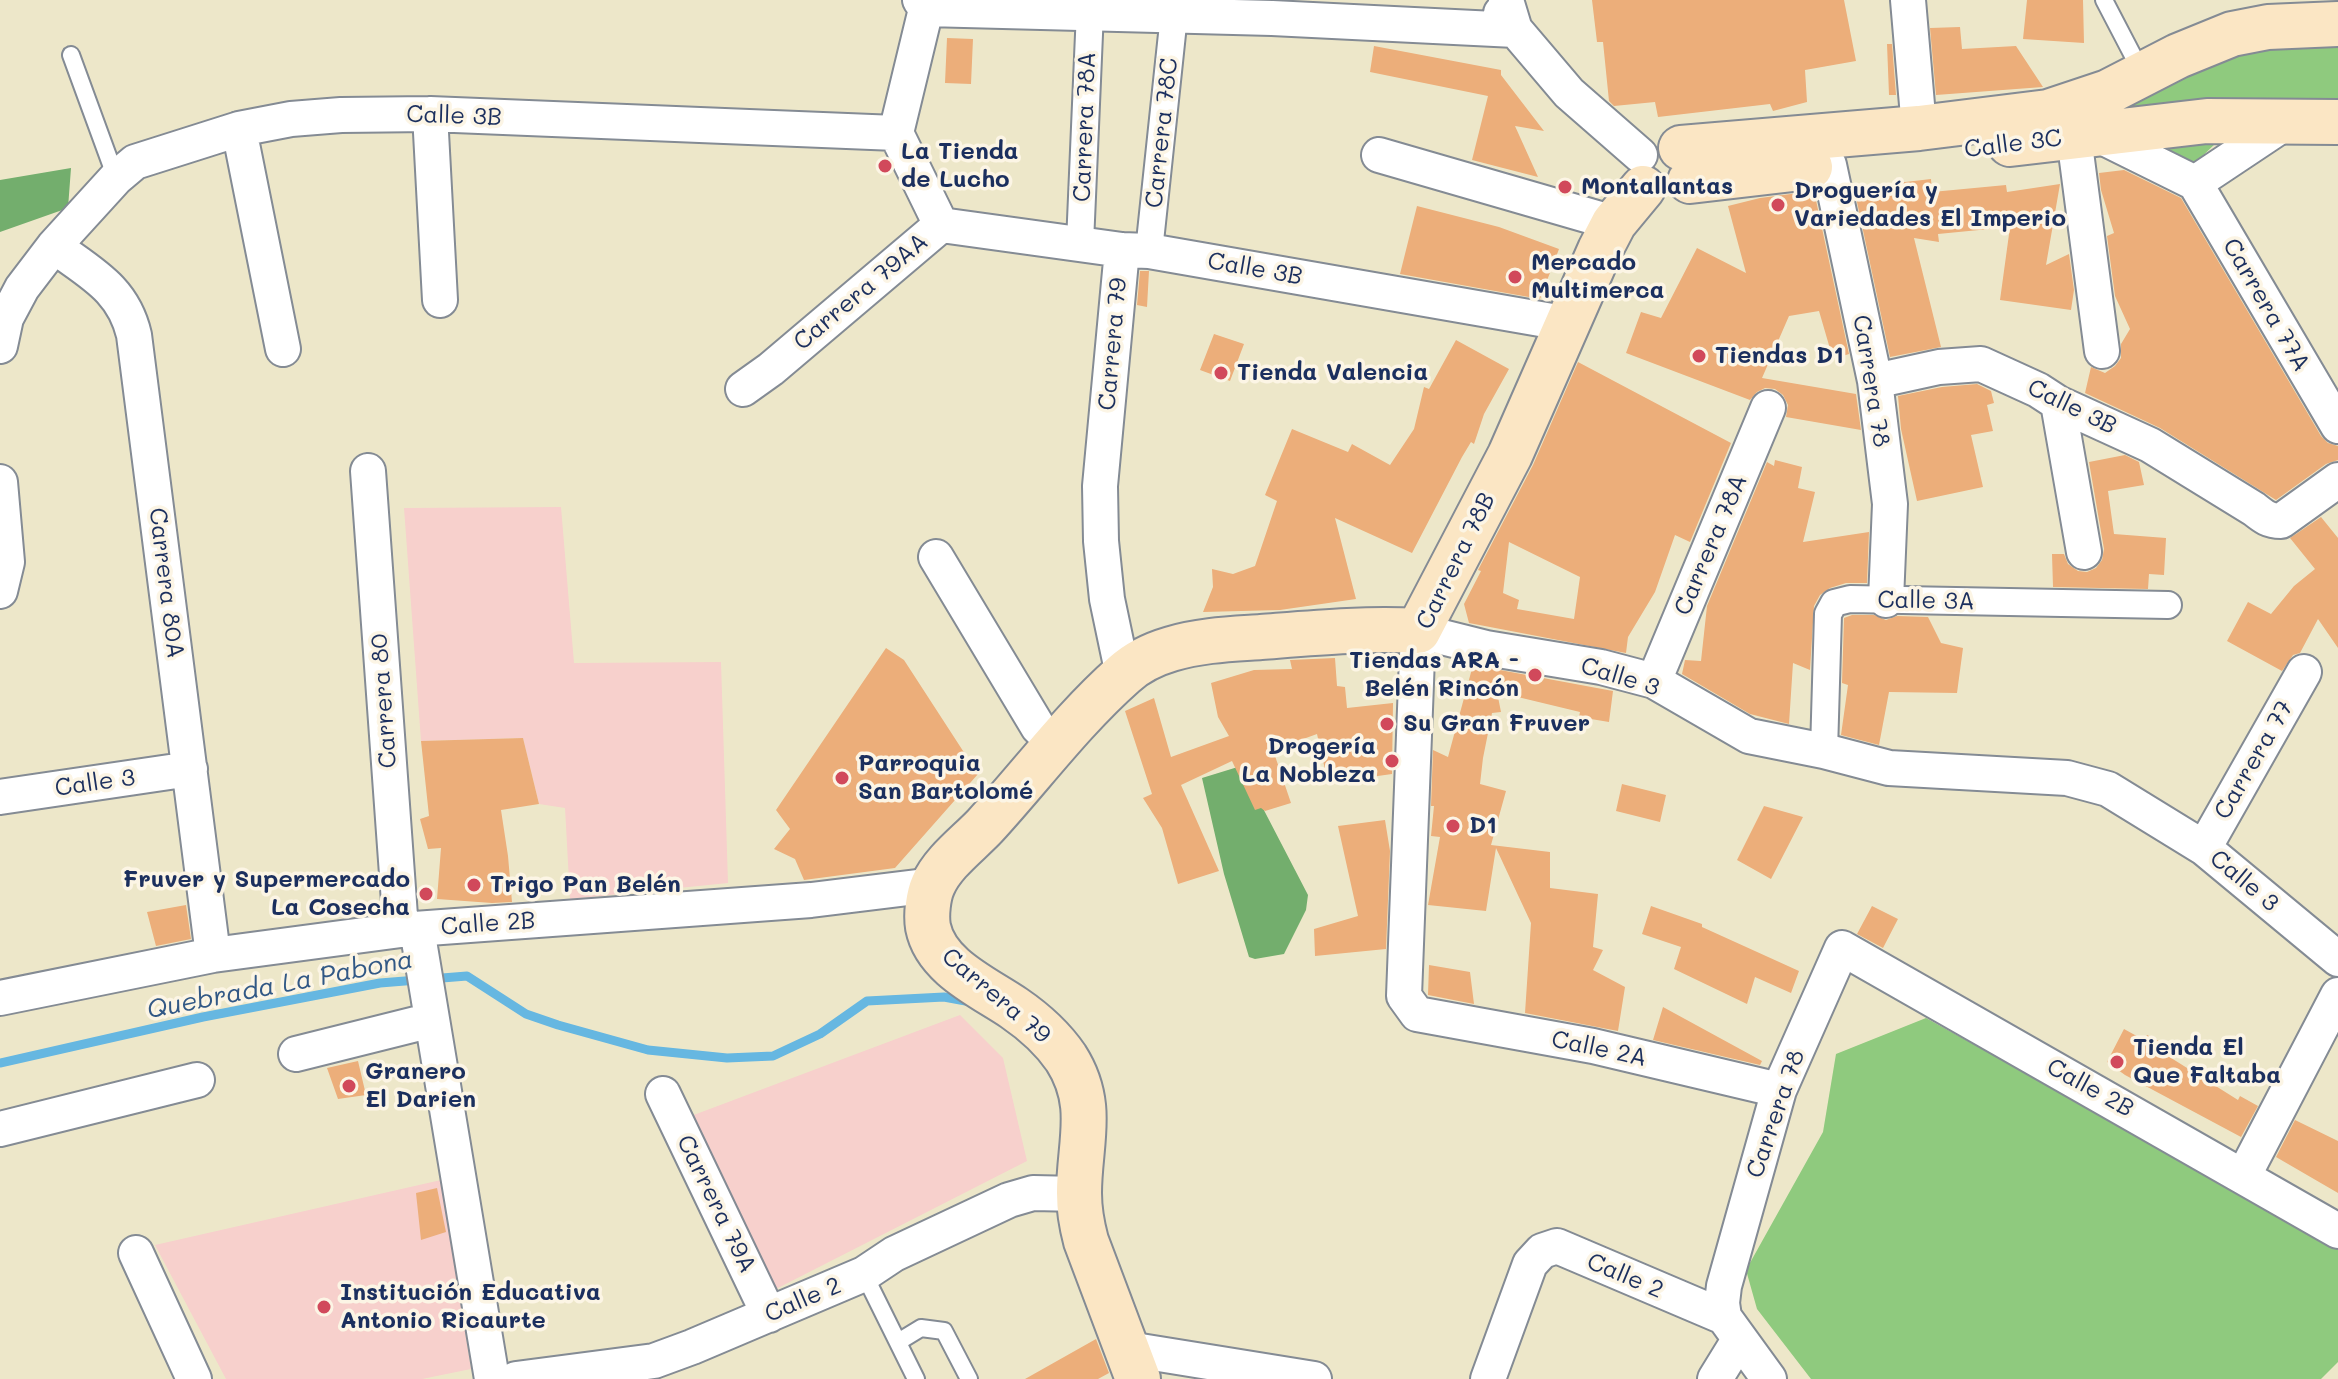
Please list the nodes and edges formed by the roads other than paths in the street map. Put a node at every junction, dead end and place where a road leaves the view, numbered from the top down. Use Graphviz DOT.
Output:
graph roads {
  1 [pos="1489,0"];
  2 [pos="1908,0"];
  3 [pos="2104,0"];
  4 [pos="923,4"];
  5 [pos="1024,5"];
  6 [pos="1141,7"];
  7 [pos="1273,9"];
  8 [pos="1090,11"];
  9 [pos="1174,15"];
  10 [pos="1511,15"];
  11 [pos="2338,24"];
  12 [pos="71,55"];
  13 [pos="2143,75"];
  14 [pos="430,114"];
  15 [pos="2288,121"];
  16 [pos="2338,122"];
  17 [pos="2087,123"];
  18 [pos="1919,128"];
  19 [pos="239,129"];
  20 [pos="896,133"];
  21 [pos="1379,155"];
  22 [pos="1829,165"];
  23 [pos="1664,168"];
  24 [pos="116,178"];
  25 [pos="2195,183"];
  26 [pos="1614,223"];
  27 [pos="941,225"];
  28 [pos="1080,243"];
  29 [pos="54,246"];
  30 [pos="1136,250"];
  31 [pos="440,300"];
  32 [pos="1569,324"];
  33 [pos="0,346"];
  34 [pos="283,349"];
  35 [pos="2102,351"];
  36 [pos="1875,381"];
  37 [pos="743,389"];
  38 [pos="2058,403"];
  39 [pos="1768,408"];
  40 [pos="2338,426"];
  41 [pos="368,471"];
  42 [pos="2338,480"];
  43 [pos="0,482"];
  44 [pos="2084,552"];
  45 [pos="936,557"];
  46 [pos="0,591"];
  47 [pos="1886,600"];
  48 [pos="2168,605"];
  49 [pos="1418,631"];
  50 [pos="2304,672"];
  51 [pos="1123,675"];
  52 [pos="1654,681"];
  53 [pos="1056,745"];
  54 [pos="1824,751"];
  55 [pos="190,769"];
  56 [pos="0,797"];
  57 [pos="2204,848"];
  58 [pos="933,885"];
  59 [pos="413,940"];
  60 [pos="1842,948"];
  61 [pos="213,955"];
  62 [pos="2338,959"];
  63 [pos="2338,995"];
  64 [pos="0,998"];
  65 [pos="430,1010"];
  66 [pos="1417,1014"];
  67 [pos="296,1054"];
  68 [pos="197,1080"];
  69 [pos="1779,1090"];
  70 [pos="663,1094"];
  71 [pos="0,1129"];
  72 [pos="2244,1175"];
  73 [pos="1079,1194"];
  74 [pos="2338,1231"];
  75 [pos="136,1253"];
  76 [pos="864,1274"];
  77 [pos="769,1315"];
  78 [pos="1729,1315"];
  79 [pos="898,1342"];
  80 [pos="1133,1364"];
  81 [pos="194,1379"];
  82 [pos="492,1379"];
  83 [pos="516,1379"];
  84 [pos="916,1379"];
  85 [pos="969,1379"];
  86 [pos="1314,1379"];
  87 [pos="1488,1379"];
  88 [pos="1715,1379"];
  89 [pos="1769,1379"];
  1 -- 10 [label="street"];
  2 -- 18 [label="street"];
  3 -- 13 [label="lane"];
  4 -- 5 [label="street"];
  4 -- 20 [label="street"];
  5 -- 8 [label="street"];
  6 -- 8 [label="street"];
  6 -- 9 [label="street"];
  7 -- 9 [label="street"];
  7 -- 10 [label="street"];
  8 -- 28 [label="street, Carrera 78A"];
  9 -- 30 [label="street, Carrera 78C"];
  10 -- 23 [label="street"];
  11 -- 13 [label="main road, Calle 3C"];
  12 -- 24 [label="lane"];
  13 -- 17 [label="main road, Calle 3C"];
  14 -- 19 [label="street, Calle 3B"];
  14 -- 20 [label="street, Calle 3B"];
  14 -- 31 [label="street"];
  15 -- 16 [label="main road, Calle 3C"];
  15 -- 17 [label="main road, Calle 3C"];
  15 -- 25 [label="street"];
  17 -- 18 [label="main road, Calle 3C"];
  17 -- 22 [label="main road, Calle 3C"];
  17 -- 25 [label="street"];
  17 -- 35 [label="street"];
  18 -- 23 [label="main road, Calle 3C"];
  19 -- 24 [label="street, Calle 3B"];
  19 -- 34 [label="street"];
  20 -- 27 [label="street, Carrera 79AA"];
  21 -- 26 [label="street"];
  22 -- 23 [label="main road, Calle 3C"];
  22 -- 36 [label="street, Carrera 78"];
  23 -- 26 [label="main road, Carrera 78B"];
  24 -- 29 [label="street, Calle 3B"];
  25 -- 40 [label="street, Carrera 77A"];
  26 -- 32 [label="main road, Carrera 78B"];
  27 -- 28 [label="street, Calle 3B"];
  27 -- 37 [label="street, Carrera 79AA"];
  28 -- 30 [label="street, Calle 3B"];
  29 -- 33 [label="street, Calle 3B"];
  29 -- 55 [label="street, Carrera 80A"];
  30 -- 32 [label="street, Calle 3B"];
  30 -- 51 [label="street, Carrera 79"];
  32 -- 49 [label="main road, Carrera 78B"];
  36 -- 38 [label="street, Calle 3B"];
  36 -- 47 [label="street, Carrera 78"];
  38 -- 42 [label="street, Calle 3B"];
  38 -- 44 [label="street"];
  39 -- 52 [label="street, Carrera 78A"];
  41 -- 59 [label="street, Carrera 80"];
  43 -- 46 [label="street"];
  45 -- 53 [label="street"];
  47 -- 48 [label="street, Calle 3A"];
  47 -- 54 [label="street, Calle 3A"];
  49 -- 51 [label="main road, Calle 3"];
  49 -- 52 [label="street, Calle 3"];
  49 -- 66 [label="street, Carrera 78B"];
  50 -- 57 [label="street, Carrera 77"];
  51 -- 53 [label="main road, Calle 3"];
  52 -- 54 [label="street, Calle 3"];
  53 -- 58 [label="main road, Calle 3"];
  54 -- 57 [label="street, Calle 3"];
  55 -- 56 [label="street, Calle 3"];
  55 -- 61 [label="street, Carrera 80A"];
  57 -- 62 [label="street, Calle 3"];
  58 -- 59 [label="street, Calle 2B"];
  58 -- 73 [label="main road, Carrera 79"];
  59 -- 61 [label="street, Calle 2B"];
  59 -- 65 [label="street, Carrera 80"];
  60 -- 69 [label="street, Carrera 78"];
  60 -- 72 [label="street, Calle 2B"];
  61 -- 64 [label="street, Calle 2B"];
  63 -- 72 [label="street"];
  65 -- 67 [label="street"];
  65 -- 82 [label="street, Carrera 80"];
  66 -- 69 [label="street, Calle 2A"];
  68 -- 71 [label="street"];
  69 -- 78 [label="street, Carrera 78"];
  70 -- 77 [label="street, Carrera 79A"];
  72 -- 74 [label="street, Calle 2B"];
  73 -- 76 [label="street, Calle 2"];
  73 -- 80 [label="main road, Carrera 79"];
  75 -- 81 [label="street"];
  76 -- 77 [label="street, Calle 2"];
  76 -- 79 [label="lane"];
  77 -- 83 [label="street, Calle 2"];
  78 -- 87 [label="street, Calle 2"];
  78 -- 88 [label="street, Carrera 78"];
  78 -- 89 [label="street"];
  79 -- 84 [label="lane"];
  79 -- 85 [label="lane"];
  80 -- 86 [label="street"];
}
